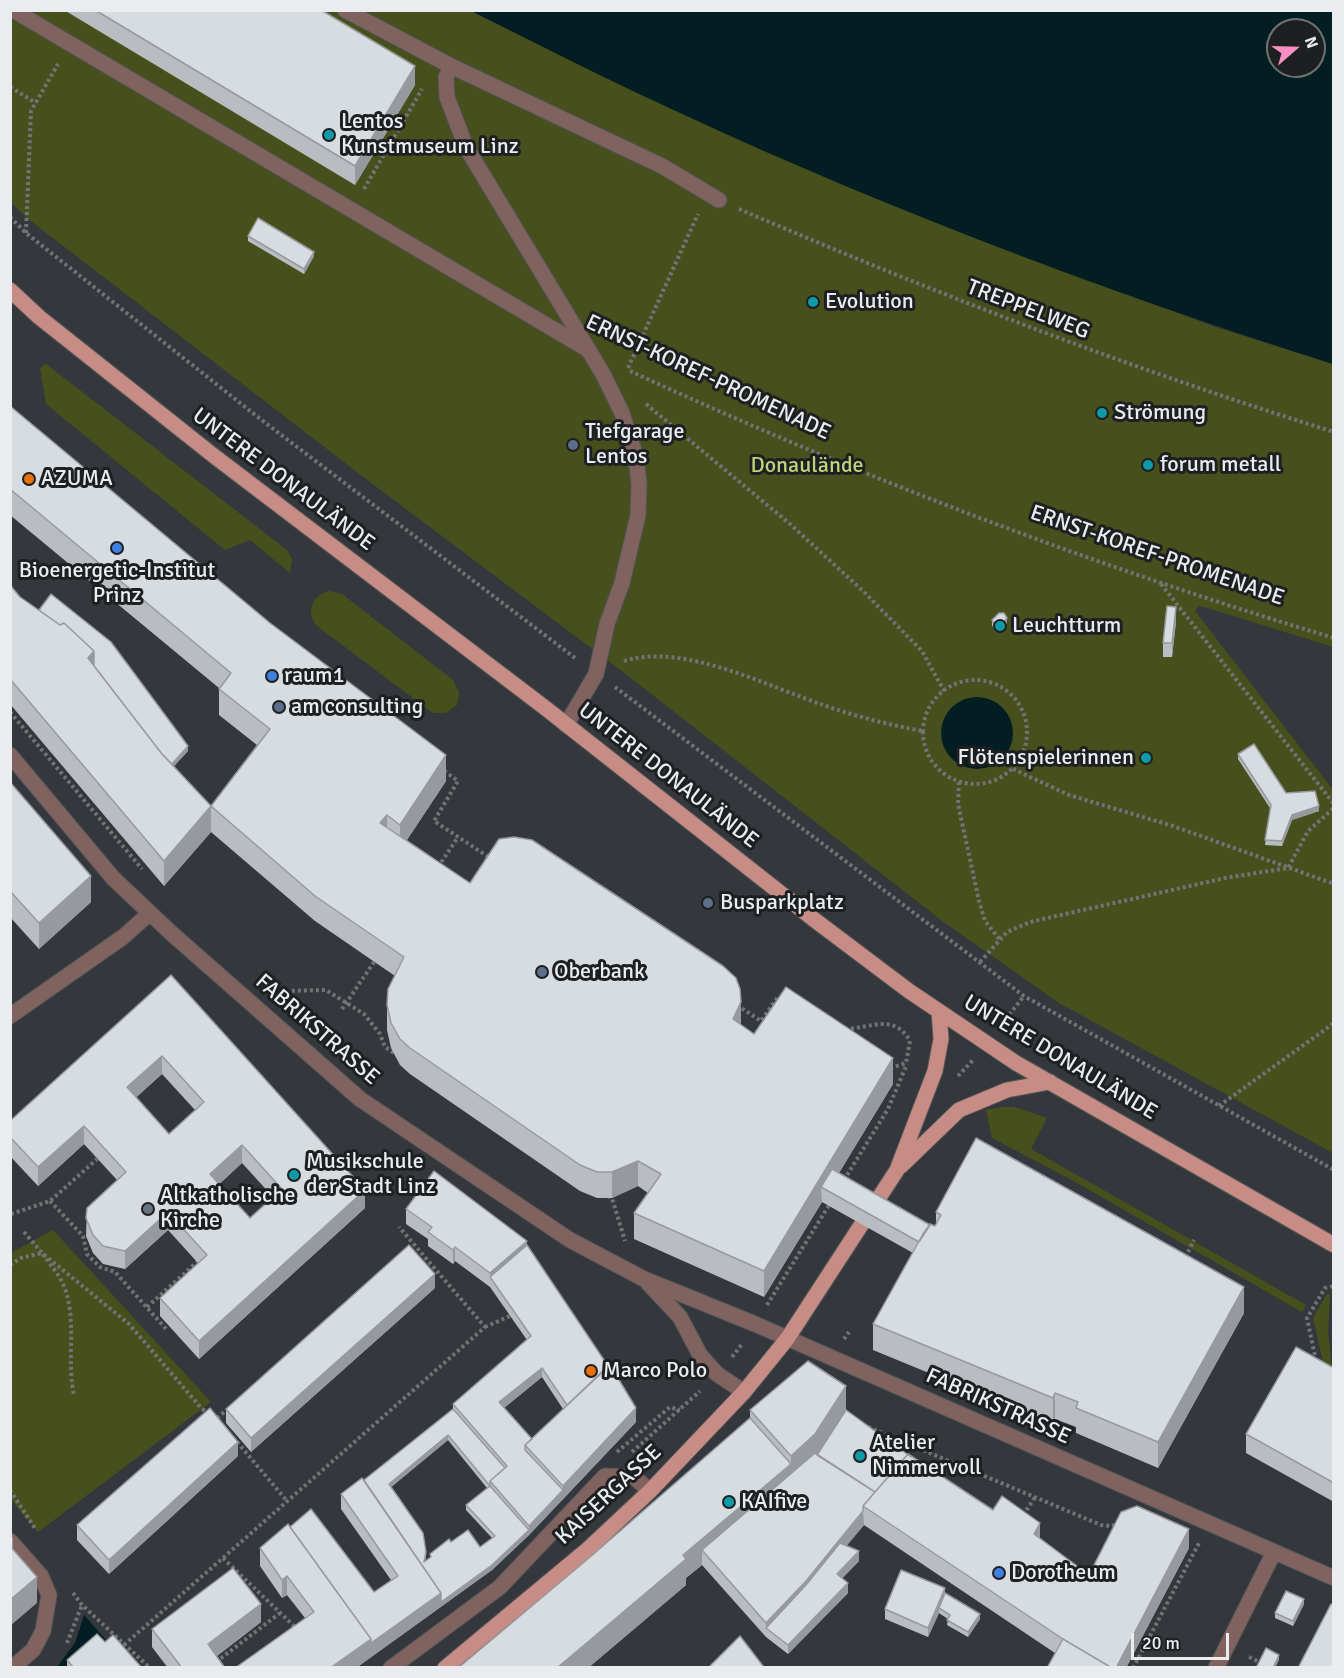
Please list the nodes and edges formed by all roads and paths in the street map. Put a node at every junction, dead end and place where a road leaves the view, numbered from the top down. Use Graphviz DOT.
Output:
graph roads {
  1 [pos="13,10"];
  2 [pos="345,10"];
  3 [pos="69,44"];
  4 [pos="451,66"];
  5 [pos="10,87"];
  6 [pos="36,103"];
  7 [pos="413,105"];
  8 [pos="713,197"];
  9 [pos="352,210"];
  10 [pos="10,217"];
  11 [pos="26,233"];
  12 [pos="10,290"];
  13 [pos="589,350"];
  14 [pos="627,370"];
  15 [pos="644,402"];
  16 [pos="1334,432"];
  17 [pos="1161,583"];
  18 [pos="1334,638"];
  19 [pos="596,674"];
  20 [pos="944,691"];
  21 [pos="10,712"];
  22 [pos="566,724"];
  23 [pos="923,731"];
  24 [pos="10,755"];
  25 [pos="439,768"];
  26 [pos="1013,769"];
  27 [pos="959,782"];
  28 [pos="1334,804"];
  29 [pos="1334,808"];
  30 [pos="458,837"];
  31 [pos="496,863"];
  32 [pos="1288,868"];
  33 [pos="144,871"];
  34 [pos="435,871"];
  35 [pos="1334,884"];
  36 [pos="150,913"];
  37 [pos="1000,940"];
  38 [pos="374,962"];
  39 [pos="980,962"];
  40 [pos="285,991"];
  41 [pos="731,1001"];
  42 [pos="346,1003"];
  43 [pos="788,1003"];
  44 [pos="342,1009"];
  45 [pos="939,1011"];
  46 [pos="10,1016"];
  47 [pos="1334,1023"];
  48 [pos="837,1028"];
  49 [pos="405,1060"];
  50 [pos="906,1064"];
  51 [pos="890,1068"];
  52 [pos="1050,1082"];
  53 [pos="1219,1106"];
  54 [pos="98,1159"];
  55 [pos="897,1170"];
  56 [pos="1334,1170"];
  57 [pos="840,1187"];
  58 [pos="602,1192"];
  59 [pos="834,1197"];
  60 [pos="50,1201"];
  61 [pos="11,1214"];
  62 [pos="399,1227"];
  63 [pos="24,1232"];
  64 [pos="1194,1240"];
  65 [pos="412,1242"];
  66 [pos="626,1243"];
  67 [pos="1334,1245"];
  68 [pos="404,1250"];
  69 [pos="1188,1252"];
  70 [pos="42,1253"];
  71 [pos="197,1262"];
  72 [pos="10,1265"];
  73 [pos="644,1279"];
  74 [pos="1334,1286"];
  75 [pos="757,1300"];
  76 [pos="768,1305"];
  77 [pos="147,1307"];
  78 [pos="510,1316"];
  79 [pos="755,1324"];
  80 [pos="485,1327"];
  81 [pos="167,1330"];
  82 [pos="787,1339"];
  83 [pos="1318,1371"];
  84 [pos="705,1386"];
  85 [pos="744,1392"];
  86 [pos="74,1395"];
  87 [pos="235,1402"];
  88 [pos="680,1410"];
  89 [pos="217,1418"];
  90 [pos="858,1423"];
  91 [pos="224,1427"];
  92 [pos="231,1435"];
  93 [pos="611,1458"];
  94 [pos="605,1476"];
  95 [pos="10,1490"];
  96 [pos="650,1491"];
  97 [pos="1036,1496"];
  98 [pos="287,1501"];
  99 [pos="1121,1522"];
  100 [pos="1016,1525"];
  101 [pos="37,1533"];
  102 [pos="1189,1538"];
  103 [pos="10,1541"];
  104 [pos="1199,1542"];
  105 [pos="1210,1547"];
  106 [pos="1274,1552"];
  107 [pos="222,1558"];
  108 [pos="1334,1578"];
  109 [pos="69,1587"];
  110 [pos="280,1613"];
  111 [pos="305,1636"];
  112 [pos="124,1645"];
  113 [pos="1248,1656"];
  114 [pos="214,1664"];
  115 [pos="12,1668"];
  116 [pos="150,1668"];
  117 [pos="391,1668"];
  118 [pos="445,1668"];
  119 [pos="1133,1668"];
  120 [pos="1216,1668"];
  121 [pos="1272,1668"];
  1 -- 3 [label="street, ERNST-KOREF-PROMENADE"];
  2 -- 4 [label="street"];
  3 -- 6 [label="path"];
  3 -- 9 [label="street, ERNST-KOREF-PROMENADE"];
  4 -- 8 [label="street"];
  4 -- 13 [label="street"];
  5 -- 6 [label="path"];
  6 -- 11 [label="path"];
  7 -- 9 [label="path"];
  8 -- 14 [label="path"];
  8 -- 16 [label="path, TREPPELWEG"];
  9 -- 13 [label="street, ERNST-KOREF-PROMENADE"];
  10 -- 11 [label="path"];
  11 -- 19 [label="path"];
  12 -- 22 [label="main road, UNTERE DONAULÄNDE"];
  13 -- 14 [label="path, ERNST-KOREF-PROMENADE"];
  13 -- 19 [label="street"];
  14 -- 17 [label="path, ERNST-KOREF-PROMENADE"];
  15 -- 20 [label="path"];
  17 -- 18 [label="path, ERNST-KOREF-PROMENADE"];
  17 -- 28 [label="path"];
  19 -- 22 [label="street"];
  19 -- 23 [label="path"];
  19 -- 39 [label="path"];
  20 -- 23 [label="path"];
  20 -- 26 [label="path"];
  21 -- 33 [label="path"];
  22 -- 45 [label="main road, UNTERE DONAULÄNDE"];
  23 -- 27 [label="path"];
  24 -- 36 [label="street, FABRIKSTRASSE"];
  25 -- 30 [label="path"];
  26 -- 27 [label="path"];
  26 -- 32 [label="path"];
  27 -- 37 [label="path"];
  29 -- 32 [label="path"];
  30 -- 31 [label="path"];
  30 -- 34 [label="path"];
  32 -- 35 [label="path"];
  32 -- 37 [label="path"];
  36 -- 46 [label="street"];
  36 -- 73 [label="street, FABRIKSTRASSE"];
  37 -- 39 [label="path"];
  38 -- 42 [label="path"];
  39 -- 53 [label="path"];
  40 -- 42 [label="path"];
  41 -- 43 [label="path"];
  42 -- 44 [label="path"];
  42 -- 49 [label="path"];
  45 -- 52 [label="main road, UNTERE DONAULÄNDE"];
  45 -- 55 [label="main road"];
  47 -- 53 [label="path"];
  48 -- 50 [label="path"];
  50 -- 51 [label="path"];
  50 -- 57 [label="path"];
  52 -- 55 [label="main road"];
  52 -- 67 [label="main road, UNTERE DONAULÄNDE"];
  53 -- 56 [label="path"];
  54 -- 60 [label="path"];
  55 -- 82 [label="main road, KAISERGASSE"];
  58 -- 66 [label="path"];
  59 -- 76 [label="path"];
  60 -- 61 [label="path"];
  60 -- 77 [label="path"];
  62 -- 65 [label="path"];
  63 -- 70 [label="path"];
  64 -- 69 [label="path"];
  65 -- 68 [label="path"];
  65 -- 80 [label="path"];
  70 -- 72 [label="path"];
  70 -- 86 [label="path"];
  70 -- 89 [label="path"];
  71 -- 77 [label="path"];
  73 -- 79 [label="street, FABRIKSTRASSE"];
  73 -- 85 [label="street, FABRIKSTRASSE"];
  74 -- 83 [label="path"];
  75 -- 76 [label="path"];
  76 -- 79 [label="path"];
  77 -- 81 [label="path"];
  78 -- 80 [label="path"];
  79 -- 82 [label="street, FABRIKSTRASSE"];
  80 -- 98 [label="path"];
  82 -- 85 [label="main road, KAISERGASSE"];
  82 -- 106 [label="street, FABRIKSTRASSE"];
  84 -- 88 [label="path"];
  85 -- 96 [label="main road, KAISERGASSE"];
  87 -- 89 [label="path"];
  88 -- 93 [label="path"];
  88 -- 94 [label="path"];
  89 -- 91 [label="path"];
  90 -- 97 [label="path"];
  92 -- 98 [label="path"];
  94 -- 96 [label="street"];
  94 -- 117 [label="street"];
  95 -- 101 [label="path"];
  96 -- 118 [label="main road, KAISERGASSE"];
  97 -- 99 [label="path"];
  97 -- 100 [label="path"];
  98 -- 107 [label="path"];
  102 -- 104 [label="path"];
  103 -- 115 [label="street"];
  104 -- 105 [label="path"];
  104 -- 119 [label="path"];
  106 -- 108 [label="street, FABRIKSTRASSE"];
  106 -- 120 [label="street"];
  107 -- 110 [label="path"];
  107 -- 112 [label="path"];
  109 -- 112 [label="path"];
  110 -- 111 [label="path"];
  110 -- 114 [label="path"];
  112 -- 116 [label="path"];
  113 -- 121 [label="path"];
}
